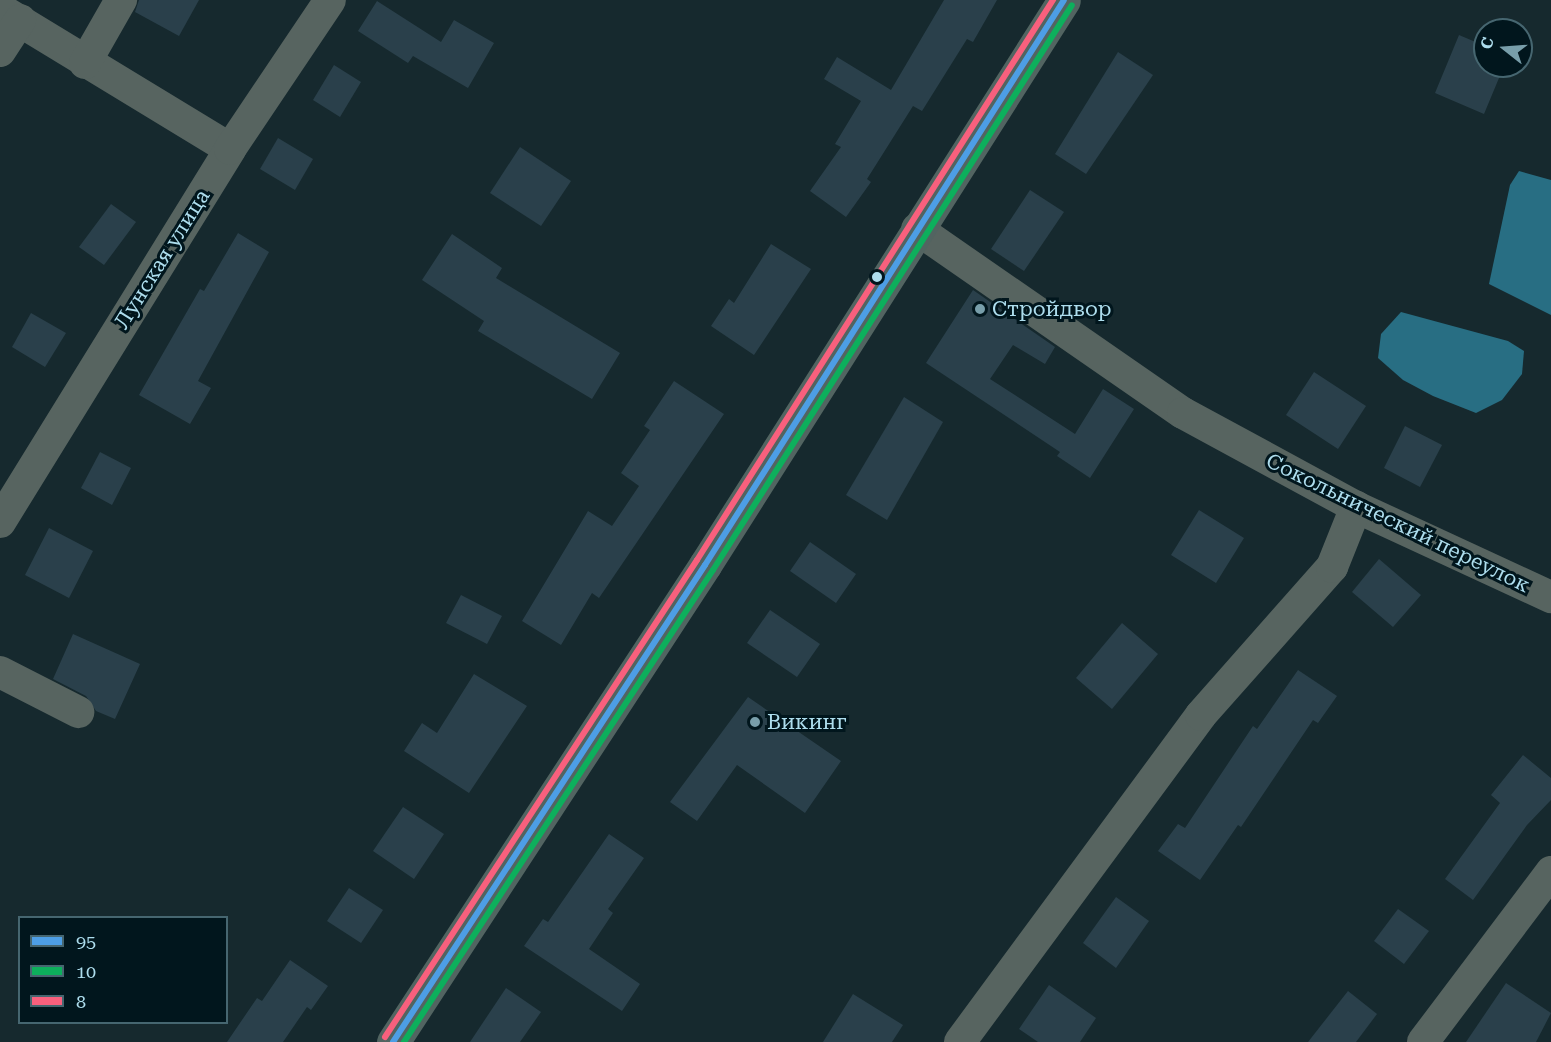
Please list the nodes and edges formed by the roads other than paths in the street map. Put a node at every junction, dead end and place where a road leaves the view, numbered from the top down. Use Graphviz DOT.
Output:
graph roads {
  1 [pos="121,0"];
  2 [pos="330,0"];
  3 [pos="1064,0"];
  4 [pos="10,14"];
  5 [pos="0,51"];
  6 [pos="85,63"];
  7 [pos="230,149"];
  8 [pos="917,229"];
  9 [pos="1356,507"];
  10 [pos="0,522"];
  11 [pos="1551,597"];
  12 [pos="0,672"];
  13 [pos="78,712"];
  14 [pos="1551,872"];
  15 [pos="393,1042"];
  16 [pos="960,1042"];
  17 [pos="1423,1042"];
  1 -- 6 [label="street"];
  2 -- 7 [label="street, Лунская улица"];
  3 -- 8 [label="main road"];
  4 -- 5 [label="street"];
  4 -- 6 [label="street"];
  6 -- 7 [label="street"];
  7 -- 10 [label="street, Лунская улица"];
  8 -- 9 [label="street, Сокольнический переулок"];
  8 -- 15 [label="main road"];
  9 -- 11 [label="street, Сокольнический переулок"];
  9 -- 16 [label="street"];
  12 -- 13 [label="street"];
  14 -- 17 [label="street"];
}
